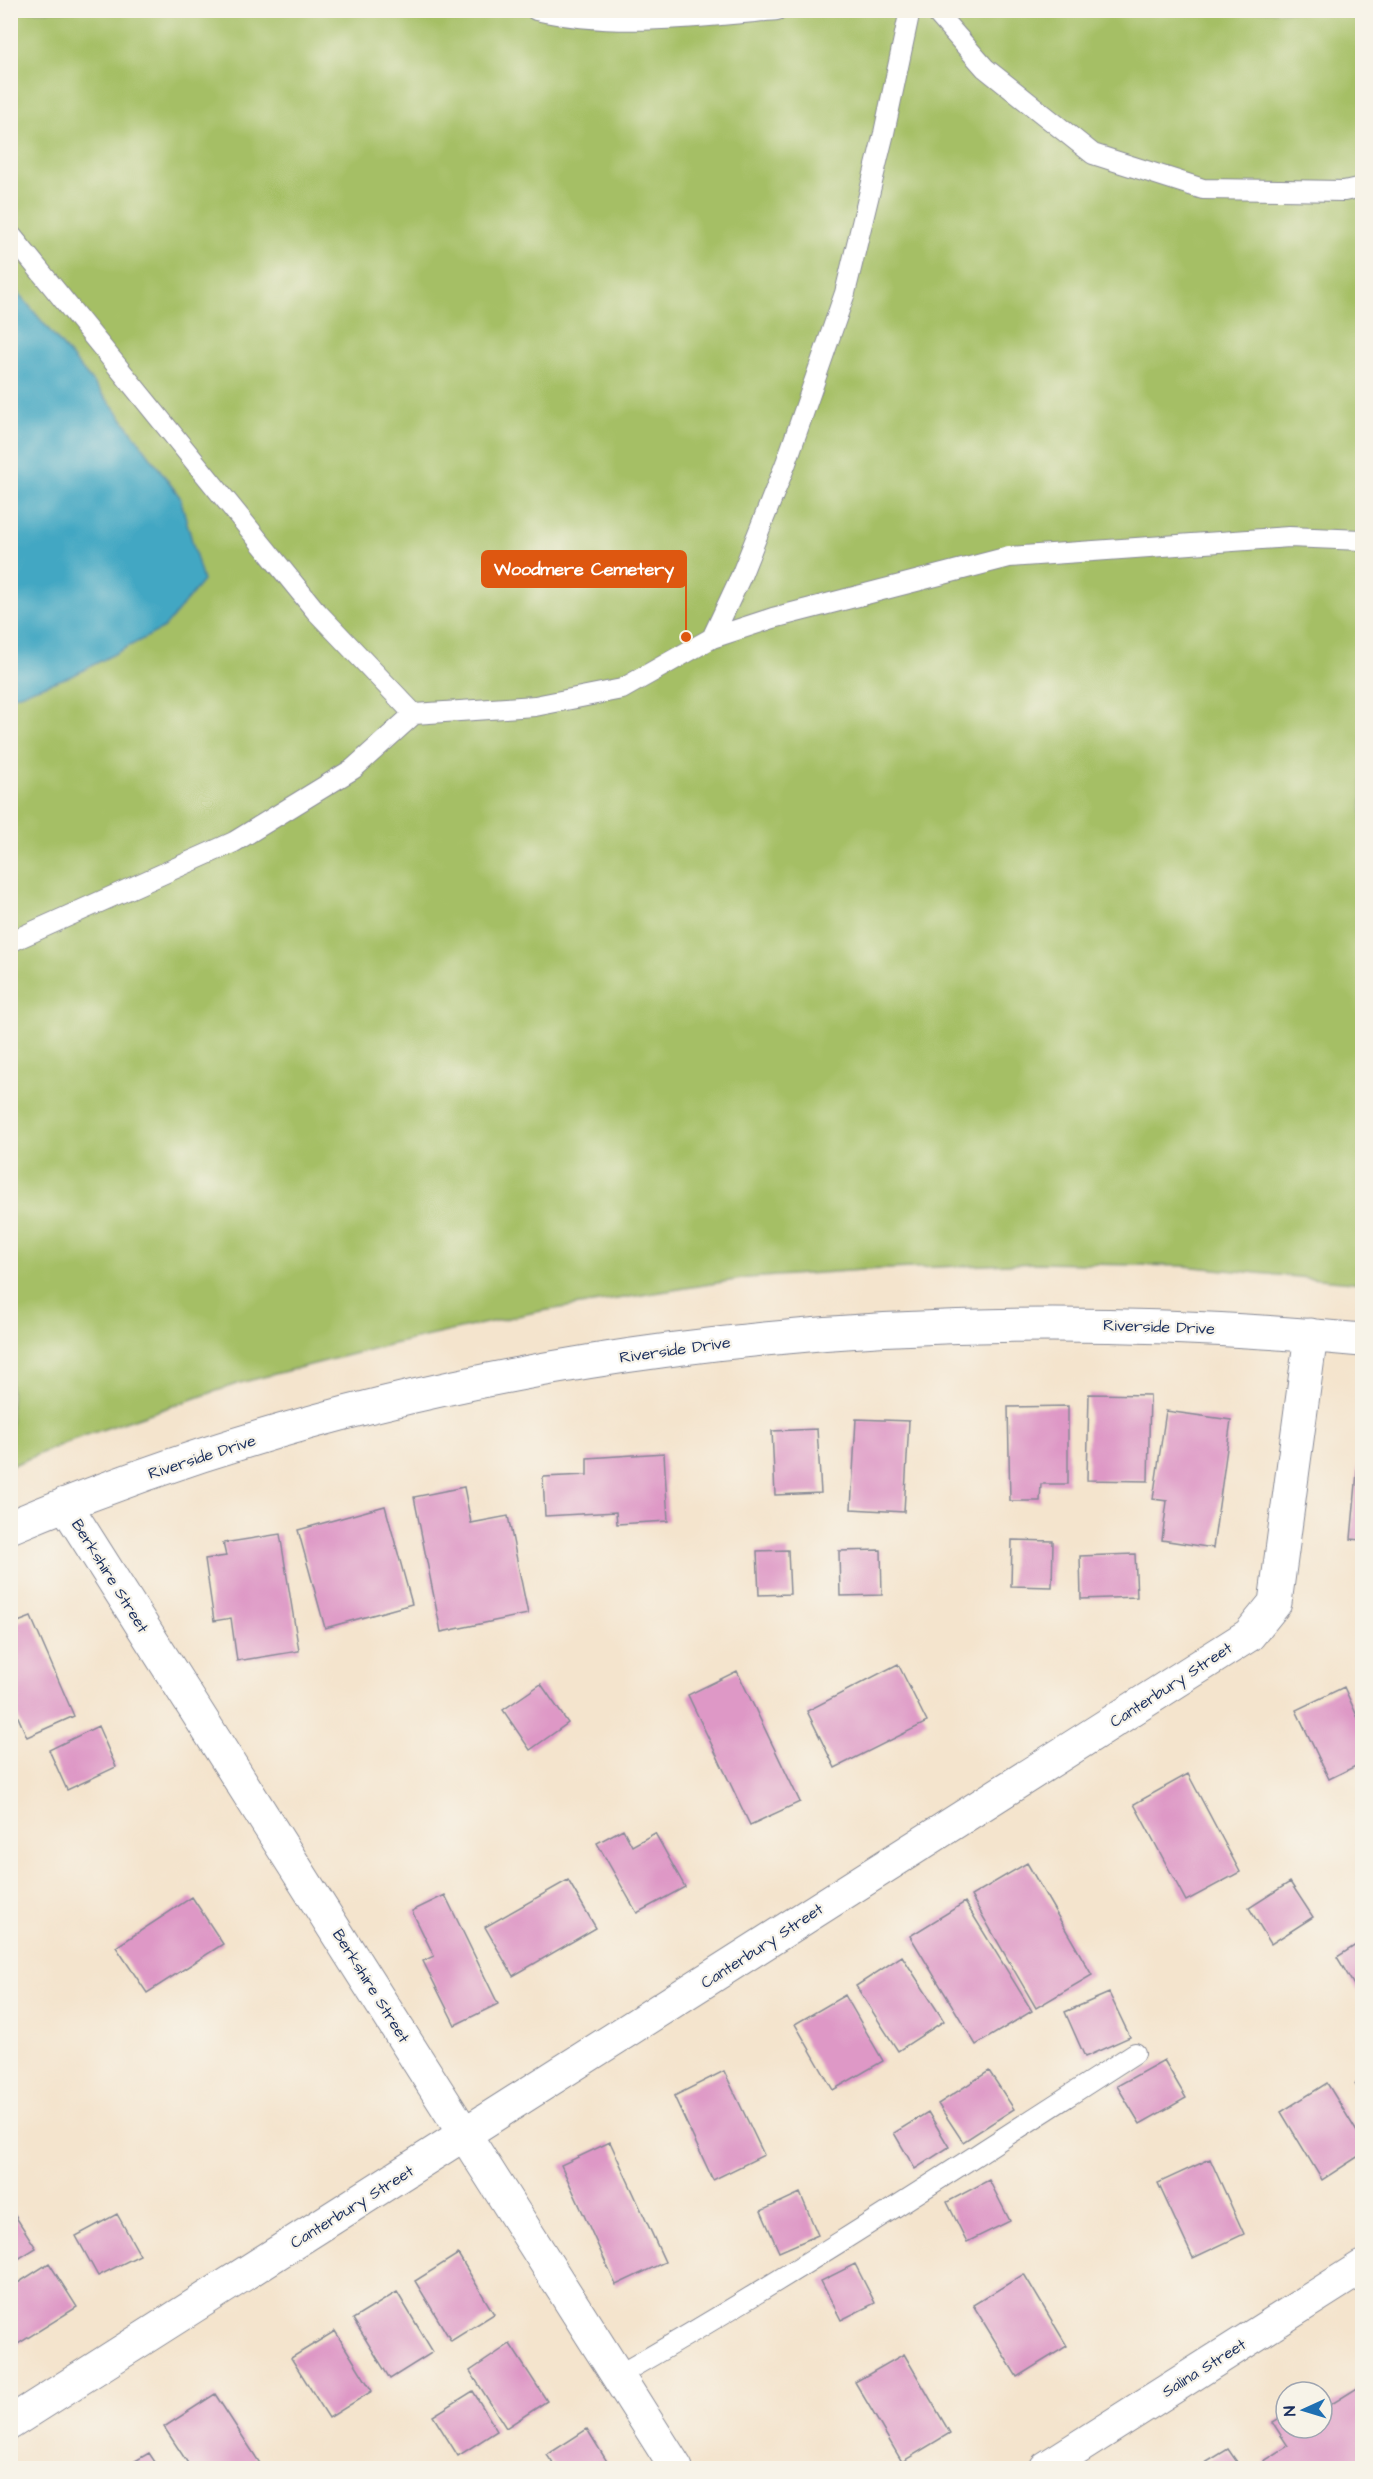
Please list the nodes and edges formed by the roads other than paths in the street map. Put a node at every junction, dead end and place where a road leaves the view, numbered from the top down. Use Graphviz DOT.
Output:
graph roads {
  1 [pos="536,10"];
  2 [pos="777,10"];
  3 [pos="910,10"];
  4 [pos="933,10"];
  5 [pos="1362,187"];
  6 [pos="10,234"];
  7 [pos="1362,540"];
  8 [pos="712,638"];
  9 [pos="414,714"];
  10 [pos="10,942"];
  11 [pos="1311,1335"];
  12 [pos="1362,1340"];
  13 [pos="65,1504"];
  14 [pos="10,1527"];
  15 [pos="1135,2053"];
  16 [pos="465,2135"];
  17 [pos="1362,2267"];
  18 [pos="617,2376"];
  19 [pos="10,2423"];
  20 [pos="676,2469"];
  21 [pos="1046,2469"];
  1 -- 2 [label="lane"];
  3 -- 8 [label="lane"];
  4 -- 5 [label="lane"];
  6 -- 9 [label="lane"];
  7 -- 8 [label="lane"];
  8 -- 9 [label="lane"];
  9 -- 10 [label="lane"];
  11 -- 12 [label="street, Riverside Drive"];
  11 -- 13 [label="street, Riverside Drive"];
  11 -- 16 [label="street, Canterbury Street"];
  13 -- 14 [label="street, Riverside Drive"];
  13 -- 16 [label="street, Berkshire Street"];
  15 -- 18 [label="lane"];
  16 -- 18 [label="street, Berkshire Street"];
  16 -- 19 [label="street, Canterbury Street"];
  17 -- 21 [label="street, Salina Street"];
  18 -- 20 [label="street, Berkshire Street"];
}
